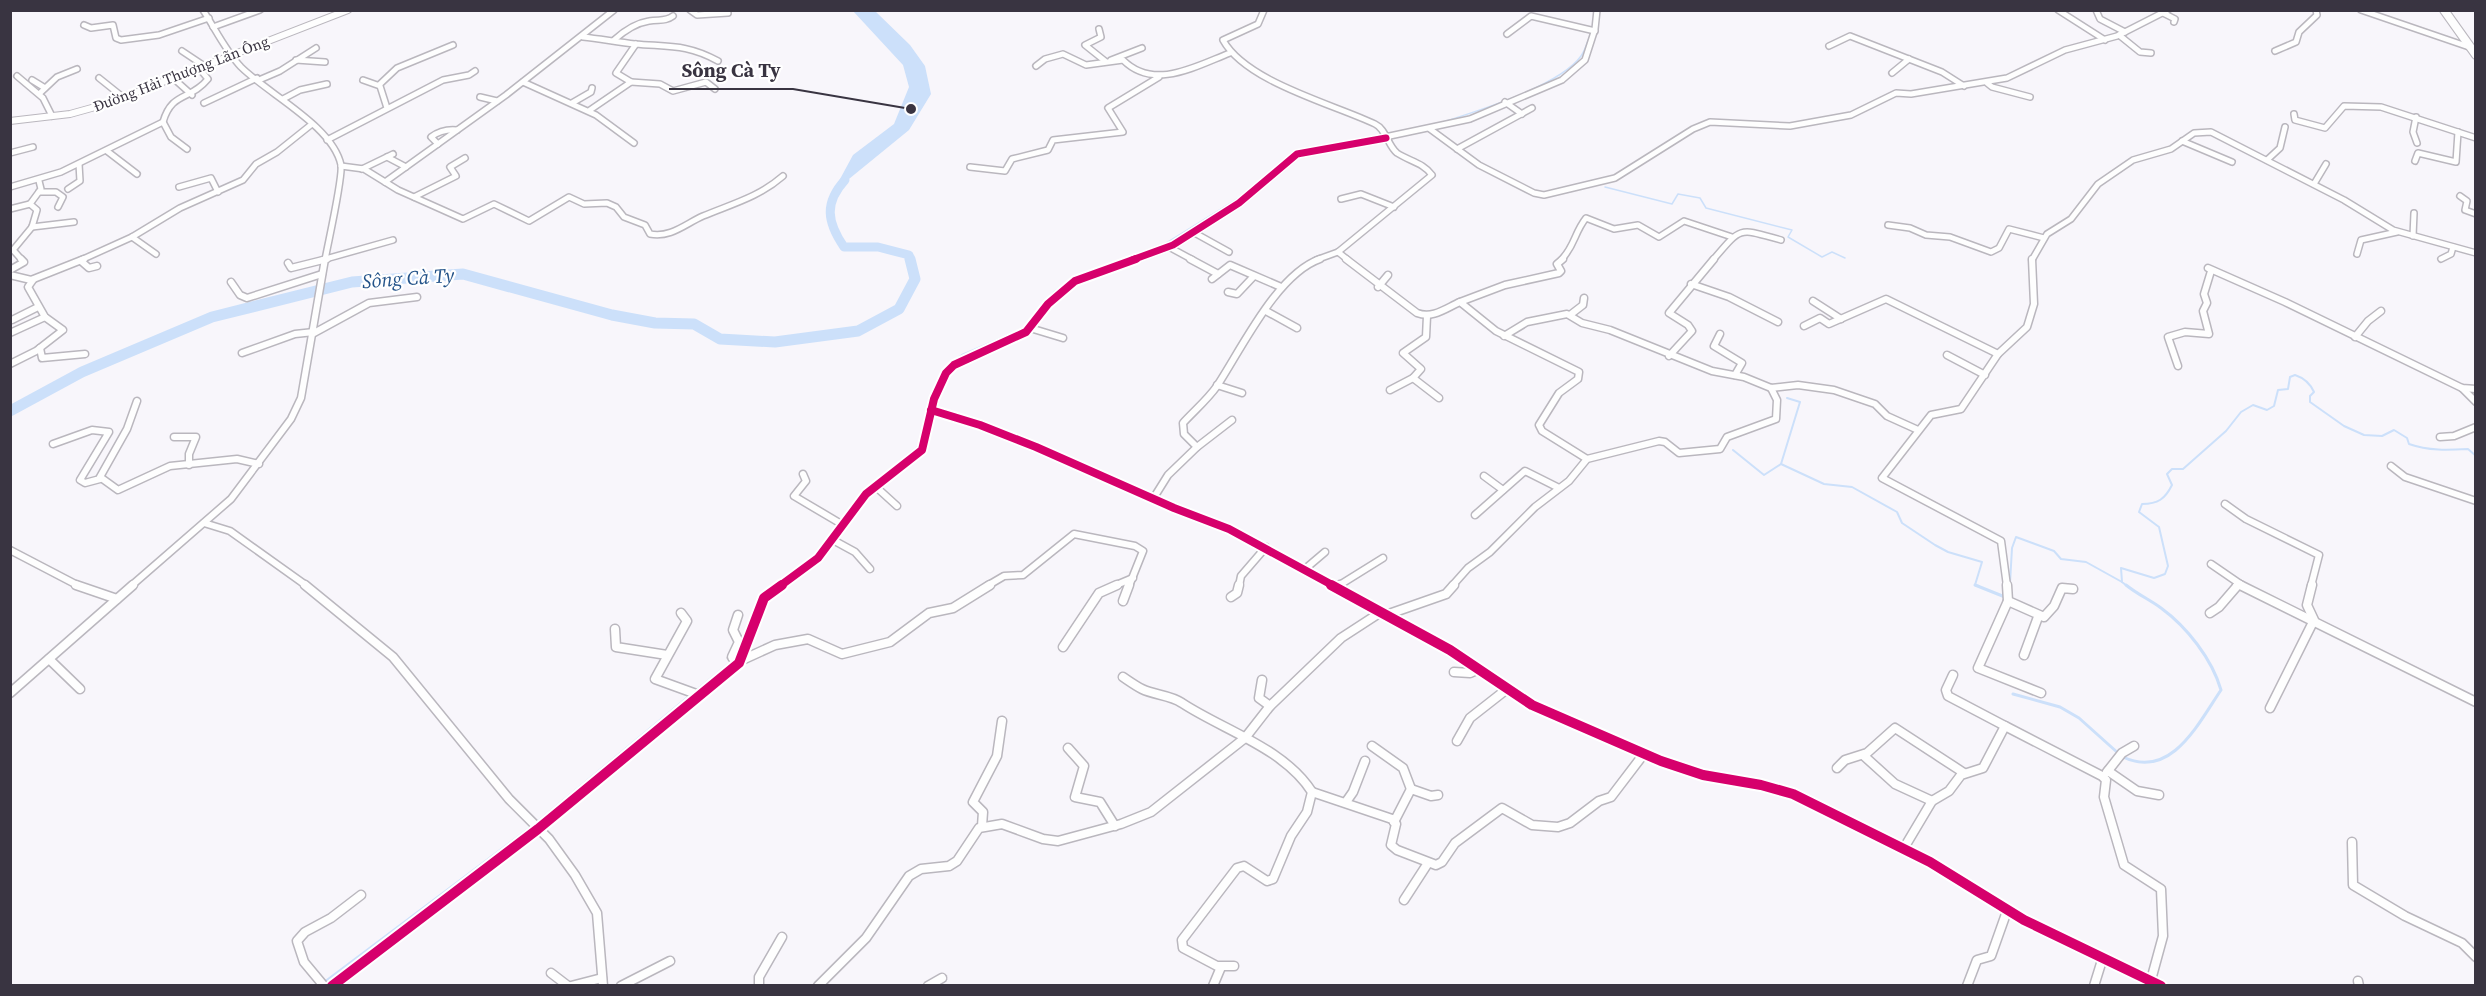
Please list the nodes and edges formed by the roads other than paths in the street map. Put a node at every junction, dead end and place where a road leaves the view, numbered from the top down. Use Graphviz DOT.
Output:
graph roads {
  1 [pos="203,10"];
  2 [pos="260,10"];
  3 [pos="348,10"];
  4 [pos="614,10"];
  5 [pos="690,10"];
  6 [pos="1264,10"];
  7 [pos="1597,10"];
  8 [pos="2058,10"];
  9 [pos="2096,10"];
  10 [pos="2316,10"];
  11 [pos="2361,10"];
  12 [pos="2444,10"];
  13 [pos="2450,10"];
  14 [pos="2165,12"];
  15 [pos="728,13"];
  16 [pos="673,16"];
  17 [pos="209,18"];
  18 [pos="2174,22"];
  19 [pos="84,25"];
  20 [pos="213,27"];
  21 [pos="1099,28"];
  22 [pos="1592,30"];
  23 [pos="1507,34"];
  24 [pos="2122,34"];
  25 [pos="583,37"];
  26 [pos="614,40"];
  27 [pos="2105,40"];
  28 [pos="636,44"];
  29 [pos="453,45"];
  30 [pos="1829,46"];
  31 [pos="2474,47"];
  32 [pos="316,48"];
  33 [pos="1142,48"];
  34 [pos="182,51"];
  35 [pos="2274,51"];
  36 [pos="1230,53"];
  37 [pos="2151,53"];
  38 [pos="230,55"];
  39 [pos="2475,55"];
  40 [pos="1909,59"];
  41 [pos="296,60"];
  42 [pos="718,61"];
  43 [pos="1108,61"];
  44 [pos="326,62"];
  45 [pos="200,66"];
  46 [pos="1036,66"];
  47 [pos="77,69"];
  48 [pos="475,71"];
  49 [pos="1892,73"];
  50 [pos="17,76"];
  51 [pos="1159,76"];
  52 [pos="99,78"];
  53 [pos="173,78"];
  54 [pos="258,79"];
  55 [pos="32,80"];
  56 [pos="363,80"];
  57 [pos="523,82"];
  58 [pos="631,82"];
  59 [pos="1987,83"];
  60 [pos="327,84"];
  61 [pos="294,85"];
  62 [pos="379,85"];
  63 [pos="1964,86"];
  64 [pos="45,88"];
  65 [pos="592,88"];
  66 [pos="715,89"];
  67 [pos="300,90"];
  68 [pos="40,93"];
  69 [pos="194,94"];
  70 [pos="480,97"];
  71 [pos="2030,97"];
  72 [pos="124,98"];
  73 [pos="283,99"];
  74 [pos="497,100"];
  75 [pos="1505,102"];
  76 [pos="572,103"];
  77 [pos="387,108"];
  78 [pos="1532,108"];
  79 [pos="590,110"];
  80 [pos="1522,114"];
  81 [pos="2294,114"];
  82 [pos="52,116"];
  83 [pos="2416,117"];
  84 [pos="10,121"];
  85 [pos="163,122"];
  86 [pos="312,124"];
  87 [pos="2285,128"];
  88 [pos="1430,129"];
  89 [pos="457,130"];
  90 [pos="2457,132"];
  91 [pos="1386,137"];
  92 [pos="2475,138"];
  93 [pos="327,140"];
  94 [pos="2182,141"];
  95 [pos="633,143"];
  96 [pos="2417,143"];
  97 [pos="438,144"];
  98 [pos="33,147"];
  99 [pos="187,149"];
  100 [pos="1456,149"];
  101 [pos="107,151"];
  102 [pos="10,153"];
  103 [pos="465,158"];
  104 [pos="2267,159"];
  105 [pos="2415,161"];
  106 [pos="2232,162"];
  107 [pos="80,164"];
  108 [pos="2325,164"];
  109 [pos="341,166"];
  110 [pos="406,167"];
  111 [pos="970,167"];
  112 [pos="362,169"];
  113 [pos="137,174"];
  114 [pos="783,176"];
  115 [pos="39,181"];
  116 [pos="385,182"];
  117 [pos="2314,184"];
  118 [pos="10,187"];
  119 [pos="179,188"];
  120 [pos="68,189"];
  121 [pos="39,192"];
  122 [pos="218,192"];
  123 [pos="2460,196"];
  124 [pos="414,197"];
  125 [pos="1341,199"];
  126 [pos="30,204"];
  127 [pos="58,207"];
  128 [pos="1394,207"];
  129 [pos="10,209"];
  130 [pos="2414,213"];
  131 [pos="2475,214"];
  132 [pos="74,222"];
  133 [pos="1888,225"];
  134 [pos="32,227"];
  135 [pos="1193,232"];
  136 [pos="2397,232"];
  137 [pos="2413,236"];
  138 [pos="132,237"];
  139 [pos="1732,237"];
  140 [pos="2044,238"];
  141 [pos="393,240"];
  142 [pos="1781,240"];
  143 [pos="1169,247"];
  144 [pos="2453,247"];
  145 [pos="1229,252"];
  146 [pos="1338,252"];
  147 [pos="2475,253"];
  148 [pos="156,254"];
  149 [pos="2357,254"];
  150 [pos="2441,259"];
  151 [pos="81,261"];
  152 [pos="325,261"];
  153 [pos="288,263"];
  154 [pos="97,266"];
  155 [pos="10,273"];
  156 [pos="1218,274"];
  157 [pos="1388,274"];
  158 [pos="322,275"];
  159 [pos="1254,276"];
  160 [pos="1212,279"];
  161 [pos="33,280"];
  162 [pos="231,282"];
  163 [pos="1691,284"];
  164 [pos="1281,287"];
  165 [pos="1378,287"];
  166 [pos="1228,292"];
  167 [pos="417,297"];
  168 [pos="1584,298"];
  169 [pos="1813,301"];
  170 [pos="1460,302"];
  171 [pos="38,307"];
  172 [pos="1266,311"];
  173 [pos="2381,312"];
  174 [pos="1570,315"];
  175 [pos="1427,316"];
  176 [pos="45,317"];
  177 [pos="1841,319"];
  178 [pos="12,320"];
  179 [pos="1778,322"];
  180 [pos="1804,326"];
  181 [pos="1030,328"];
  182 [pos="1297,328"];
  183 [pos="10,333"];
  184 [pos="314,333"];
  185 [pos="1720,334"];
  186 [pos="1504,336"];
  187 [pos="2355,337"];
  188 [pos="1063,338"];
  189 [pos="40,348"];
  190 [pos="242,352"];
  191 [pos="85,354"];
  192 [pos="1998,354"];
  193 [pos="1947,355"];
  194 [pos="1669,356"];
  195 [pos="10,364"];
  196 [pos="2178,366"];
  197 [pos="1735,375"];
  198 [pos="1985,375"];
  199 [pos="1413,378"];
  200 [pos="1217,385"];
  201 [pos="1771,388"];
  202 [pos="2462,388"];
  203 [pos="2475,389"];
  204 [pos="1390,390"];
  205 [pos="1242,393"];
  206 [pos="1439,398"];
  207 [pos="137,401"];
  208 [pos="2475,402"];
  209 [pos="931,410"];
  210 [pos="1232,420"];
  211 [pos="2475,428"];
  212 [pos="1918,430"];
  213 [pos="174,437"];
  214 [pos="2440,437"];
  215 [pos="53,444"];
  216 [pos="1197,447"];
  217 [pos="1587,459"];
  218 [pos="259,464"];
  219 [pos="189,465"];
  220 [pos="2391,466"];
  221 [pos="803,474"];
  222 [pos="1484,476"];
  223 [pos="100,479"];
  224 [pos="875,486"];
  225 [pos="1559,488"];
  226 [pos="1503,490"];
  227 [pos="1153,499"];
  228 [pos="2475,501"];
  229 [pos="2225,504"];
  230 [pos="897,506"];
  231 [pos="1475,515"];
  232 [pos="204,523"];
  233 [pos="840,523"];
  234 [pos="832,540"];
  235 [pos="1266,547"];
  236 [pos="10,550"];
  237 [pos="1325,552"];
  238 [pos="1383,558"];
  239 [pos="2211,564"];
  240 [pos="1305,568"];
  241 [pos="870,569"];
  242 [pos="1133,578"];
  243 [pos="2240,584"];
  244 [pos="1337,587"];
  245 [pos="2073,589"];
  246 [pos="1231,597"];
  247 [pos="117,599"];
  248 [pos="1123,601"];
  249 [pos="2008,601"];
  250 [pos="681,613"];
  251 [pos="2210,613"];
  252 [pos="1383,614"];
  253 [pos="738,615"];
  254 [pos="2038,616"];
  255 [pos="2314,620"];
  256 [pos="615,629"];
  257 [pos="1064,647"];
  258 [pos="667,655"];
  259 [pos="2024,655"];
  260 [pos="49,659"];
  261 [pos="737,662"];
  262 [pos="1479,669"];
  263 [pos="1454,672"];
  264 [pos="1953,675"];
  265 [pos="1123,677"];
  266 [pos="1263,680"];
  267 [pos="80,689"];
  268 [pos="1507,689"];
  269 [pos="10,693"];
  270 [pos="2042,693"];
  271 [pos="699,695"];
  272 [pos="2475,702"];
  273 [pos="1270,706"];
  274 [pos="2270,708"];
  275 [pos="1002,721"];
  276 [pos="2005,726"];
  277 [pos="1245,738"];
  278 [pos="1457,741"];
  279 [pos="1372,746"];
  280 [pos="2134,746"];
  281 [pos="1068,748"];
  282 [pos="1643,755"];
  283 [pos="1863,755"];
  284 [pos="1365,761"];
  285 [pos="1837,768"];
  286 [pos="1964,773"];
  287 [pos="2106,774"];
  288 [pos="1411,789"];
  289 [pos="1312,792"];
  290 [pos="1438,795"];
  291 [pos="2159,795"];
  292 [pos="1932,801"];
  293 [pos="1346,802"];
  294 [pos="1394,822"];
  295 [pos="534,825"];
  296 [pos="982,826"];
  297 [pos="1115,826"];
  298 [pos="2352,842"];
  299 [pos="1904,848"];
  300 [pos="1428,863"];
  301 [pos="360,895"];
  302 [pos="1404,900"];
  303 [pos="2007,911"];
  304 [pos="782,937"];
  305 [pos="2103,957"];
  306 [pos="2475,957"];
  307 [pos="670,961"];
  308 [pos="1234,966"];
  309 [pos="1221,967"];
  310 [pos="551,973"];
  311 [pos="942,978"];
  312 [pos="2151,980"];
  313 [pos="603,982"];
  314 [pos="323,984"];
  315 [pos="825,984"];
  316 [pos="332,986"];
  317 [pos="569,986"];
  318 [pos="621,986"];
  319 [pos="759,986"];
  320 [pos="928,986"];
  321 [pos="1213,986"];
  322 [pos="1967,986"];
  323 [pos="2094,986"];
  324 [pos="2161,986"];
  1 -- 17 [label="street"];
  2 -- 20 [label="street"];
  3 -- 38 [label="street, Đường Hải Thượng Lãn Ông"];
  4 -- 25 [label="street"];
  5 -- 15 [label="street"];
  6 -- 36 [label="street"];
  7 -- 22 [label="street"];
  8 -- 27 [label="street"];
  9 -- 24 [label="street"];
  10 -- 35 [label="street"];
  11 -- 31 [label="street"];
  12 -- 31 [label="highway"];
  13 -- 31 [label="highway"];
  14 -- 18 [label="street"];
  14 -- 24 [label="street"];
  16 -- 26 [label="street"];
  17 -- 19 [label="street"];
  17 -- 20 [label="street"];
  20 -- 38 [label="street"];
  21 -- 43 [label="street"];
  22 -- 23 [label="street"];
  22 -- 75 [label="street"];
  24 -- 27 [label="street"];
  24 -- 37 [label="street"];
  25 -- 26 [label="street"];
  25 -- 57 [label="street"];
  26 -- 28 [label="street"];
  27 -- 59 [label="street"];
  28 -- 42 [label="street"];
  28 -- 58 [label="street"];
  29 -- 62 [label="street"];
  30 -- 40 [label="street"];
  31 -- 39 [label="highway"];
  32 -- 41 [label="street"];
  33 -- 43 [label="street"];
  34 -- 45 [label="street"];
  36 -- 51 [label="street"];
  36 -- 91 [label="street"];
  38 -- 45 [label="street, Đường Hải Thượng Lãn Ông"];
  38 -- 54 [label="street"];
  40 -- 49 [label="street"];
  40 -- 63 [label="street"];
  41 -- 44 [label="street"];
  41 -- 54 [label="street"];
  43 -- 46 [label="street"];
  43 -- 51 [label="street"];
  45 -- 53 [label="street, Đường Hải Thượng Lãn Ông"];
  45 -- 69 [label="street"];
  47 -- 64 [label="street"];
  48 -- 77 [label="street"];
  50 -- 68 [label="street"];
  51 -- 111 [label="street"];
  52 -- 72 [label="street"];
  53 -- 69 [label="street"];
  53 -- 72 [label="street, Đường Hải Thượng Lãn Ông"];
  54 -- 69 [label="street"];
  54 -- 73 [label="street"];
  55 -- 64 [label="street"];
  56 -- 62 [label="street"];
  57 -- 74 [label="street"];
  57 -- 76 [label="street"];
  58 -- 66 [label="street"];
  58 -- 79 [label="street"];
  59 -- 63 [label="street"];
  59 -- 71 [label="street"];
  60 -- 67 [label="street"];
  61 -- 67 [label="street"];
  62 -- 77 [label="street"];
  63 -- 100 [label="street"];
  64 -- 68 [label="street"];
  65 -- 76 [label="street"];
  67 -- 73 [label="street"];
  68 -- 82 [label="street"];
  69 -- 85 [label="street"];
  70 -- 74 [label="street"];
  72 -- 82 [label="street, Đường Hải Thượng Lãn Ông"];
  73 -- 86 [label="street"];
  74 -- 89 [label="street"];
  75 -- 80 [label="street"];
  75 -- 88 [label="street"];
  76 -- 79 [label="street"];
  77 -- 93 [label="street"];
  78 -- 80 [label="street"];
  79 -- 95 [label="street"];
  80 -- 100 [label="street"];
  81 -- 83 [label="street"];
  82 -- 84 [label="street, Đường Hải Thượng Lãn Ông"];
  83 -- 90 [label="street"];
  83 -- 96 [label="street"];
  85 -- 99 [label="street"];
  85 -- 101 [label="street"];
  86 -- 93 [label="street"];
  86 -- 122 [label="street"];
  87 -- 104 [label="street"];
  88 -- 91 [label="street"];
  88 -- 100 [label="street"];
  89 -- 97 [label="street"];
  89 -- 97 [label="street"];
  90 -- 92 [label="street"];
  90 -- 105 [label="street"];
  91 -- 128 [label="street"];
  91 -- 135 [label="street"];
  93 -- 109 [label="street"];
  94 -- 104 [label="street"];
  94 -- 106 [label="street"];
  94 -- 140 [label="street"];
  97 -- 110 [label="street"];
  98 -- 102 [label="street"];
  101 -- 107 [label="street"];
  101 -- 113 [label="street"];
  103 -- 124 [label="street"];
  104 -- 117 [label="street"];
  107 -- 115 [label="street"];
  107 -- 120 [label="street"];
  108 -- 117 [label="street"];
  109 -- 112 [label="street"];
  109 -- 152 [label="street"];
  110 -- 112 [label="street"];
  110 -- 116 [label="street"];
  112 -- 116 [label="street"];
  114 -- 124 [label="street"];
  115 -- 118 [label="street"];
  115 -- 121 [label="street"];
  116 -- 124 [label="street"];
  117 -- 136 [label="street"];
  119 -- 122 [label="street"];
  121 -- 126 [label="street"];
  121 -- 127 [label="street"];
  122 -- 138 [label="street"];
  123 -- 131 [label="street"];
  125 -- 128 [label="street"];
  126 -- 129 [label="street"];
  126 -- 134 [label="street"];
  128 -- 146 [label="street"];
  130 -- 137 [label="street"];
  132 -- 134 [label="street"];
  133 -- 140 [label="street"];
  134 -- 155 [label="street"];
  135 -- 143 [label="street"];
  135 -- 145 [label="street"];
  136 -- 137 [label="street"];
  136 -- 149 [label="street"];
  137 -- 144 [label="street"];
  138 -- 148 [label="street"];
  138 -- 151 [label="street"];
  139 -- 142 [label="street"];
  139 -- 163 [label="street"];
  139 -- 170 [label="street"];
  140 -- 192 [label="street"];
  141 -- 152 [label="street"];
  143 -- 156 [label="street"];
  143 -- 181 [label="street"];
  144 -- 147 [label="street"];
  144 -- 150 [label="street"];
  146 -- 164 [label="street"];
  146 -- 165 [label="street"];
  151 -- 154 [label="street"];
  151 -- 161 [label="street"];
  152 -- 153 [label="street"];
  152 -- 158 [label="street"];
  155 -- 161 [label="street"];
  156 -- 159 [label="street"];
  156 -- 160 [label="street"];
  157 -- 165 [label="street"];
  158 -- 162 [label="street"];
  158 -- 184 [label="street"];
  159 -- 164 [label="street"];
  159 -- 166 [label="street"];
  161 -- 171 [label="street"];
  163 -- 179 [label="street"];
  163 -- 194 [label="street"];
  164 -- 172 [label="street"];
  165 -- 175 [label="street"];
  167 -- 184 [label="street"];
  168 -- 174 [label="street"];
  169 -- 177 [label="street"];
  170 -- 175 [label="street"];
  170 -- 186 [label="street"];
  171 -- 176 [label="street"];
  171 -- 178 [label="street"];
  172 -- 182 [label="street"];
  172 -- 200 [label="street"];
  173 -- 187 [label="street"];
  174 -- 186 [label="street"];
  174 -- 194 [label="street"];
  175 -- 199 [label="street"];
  176 -- 183 [label="street"];
  176 -- 189 [label="street"];
  177 -- 180 [label="street"];
  177 -- 192 [label="street"];
  181 -- 188 [label="street"];
  181 -- 209 [label="street"];
  184 -- 190 [label="street"];
  184 -- 218 [label="street"];
  185 -- 197 [label="street"];
  186 -- 217 [label="street"];
  187 -- 196 [label="street"];
  187 -- 202 [label="street"];
  189 -- 191 [label="street"];
  189 -- 195 [label="street"];
  192 -- 198 [label="street"];
  193 -- 198 [label="street"];
  194 -- 197 [label="street"];
  197 -- 201 [label="street"];
  198 -- 212 [label="street"];
  199 -- 204 [label="street"];
  199 -- 206 [label="street"];
  200 -- 205 [label="street"];
  200 -- 216 [label="street"];
  201 -- 212 [label="street"];
  201 -- 217 [label="street"];
  202 -- 203 [label="street"];
  202 -- 208 [label="street"];
  207 -- 223 [label="street"];
  209 -- 224 [label="street"];
  209 -- 227 [label="street"];
  210 -- 216 [label="street"];
  211 -- 214 [label="street"];
  212 -- 249 [label="street"];
  213 -- 219 [label="street"];
  215 -- 223 [label="street"];
  216 -- 227 [label="street"];
  217 -- 225 [label="street"];
  218 -- 219 [label="street"];
  218 -- 232 [label="street"];
  219 -- 223 [label="street"];
  220 -- 228 [label="street"];
  221 -- 233 [label="street"];
  222 -- 226 [label="street"];
  224 -- 230 [label="street"];
  224 -- 233 [label="street"];
  225 -- 226 [label="street"];
  225 -- 252 [label="street"];
  226 -- 231 [label="street"];
  227 -- 235 [label="street"];
  229 -- 255 [label="street"];
  232 -- 247 [label="street"];
  232 -- 295 [label="street"];
  233 -- 234 [label="street"];
  234 -- 241 [label="street"];
  234 -- 261 [label="street"];
  235 -- 240 [label="street"];
  235 -- 246 [label="street"];
  236 -- 247 [label="street"];
  237 -- 240 [label="street"];
  238 -- 244 [label="street"];
  239 -- 243 [label="street"];
  240 -- 244 [label="street"];
  242 -- 248 [label="street"];
  242 -- 257 [label="street"];
  242 -- 261 [label="street"];
  243 -- 251 [label="street"];
  243 -- 255 [label="street"];
  244 -- 252 [label="street"];
  245 -- 254 [label="street"];
  247 -- 260 [label="street"];
  249 -- 254 [label="street"];
  249 -- 270 [label="street"];
  250 -- 258 [label="street"];
  252 -- 262 [label="street"];
  252 -- 273 [label="street"];
  253 -- 261 [label="street"];
  254 -- 259 [label="street"];
  255 -- 272 [label="street"];
  255 -- 274 [label="street"];
  256 -- 258 [label="street"];
  258 -- 271 [label="street"];
  260 -- 267 [label="street"];
  260 -- 269 [label="street"];
  261 -- 271 [label="street"];
  262 -- 263 [label="street"];
  262 -- 268 [label="street"];
  264 -- 276 [label="street"];
  265 -- 277 [label="street"];
  266 -- 273 [label="street"];
  268 -- 278 [label="street"];
  268 -- 282 [label="street"];
  271 -- 295 [label="street"];
  273 -- 277 [label="street"];
  275 -- 296 [label="street"];
  276 -- 286 [label="street"];
  276 -- 287 [label="street"];
  277 -- 289 [label="street"];
  277 -- 297 [label="street"];
  279 -- 288 [label="street"];
  280 -- 287 [label="street"];
  281 -- 297 [label="street"];
  282 -- 299 [label="street"];
  282 -- 300 [label="street"];
  283 -- 285 [label="street"];
  283 -- 286 [label="street"];
  283 -- 292 [label="street"];
  284 -- 293 [label="street"];
  286 -- 292 [label="street"];
  287 -- 291 [label="street"];
  287 -- 312 [label="street"];
  288 -- 290 [label="street"];
  288 -- 294 [label="street"];
  289 -- 293 [label="street"];
  289 -- 309 [label="street"];
  292 -- 299 [label="street"];
  293 -- 294 [label="street"];
  294 -- 300 [label="street"];
  295 -- 313 [label="street"];
  295 -- 316 [label="street"];
  296 -- 297 [label="street"];
  296 -- 315 [label="street"];
  298 -- 306 [label="street"];
  299 -- 303 [label="street"];
  300 -- 302 [label="street"];
  301 -- 314 [label="street"];
  303 -- 305 [label="street"];
  303 -- 322 [label="street"];
  304 -- 319 [label="street"];
  305 -- 312 [label="street"];
  305 -- 323 [label="street"];
  307 -- 318 [label="street"];
  308 -- 309 [label="street"];
  309 -- 321 [label="street"];
  310 -- 317 [label="street"];
  311 -- 320 [label="street"];
  312 -- 324 [label="street"];
  313 -- 317 [label="street"];
}
